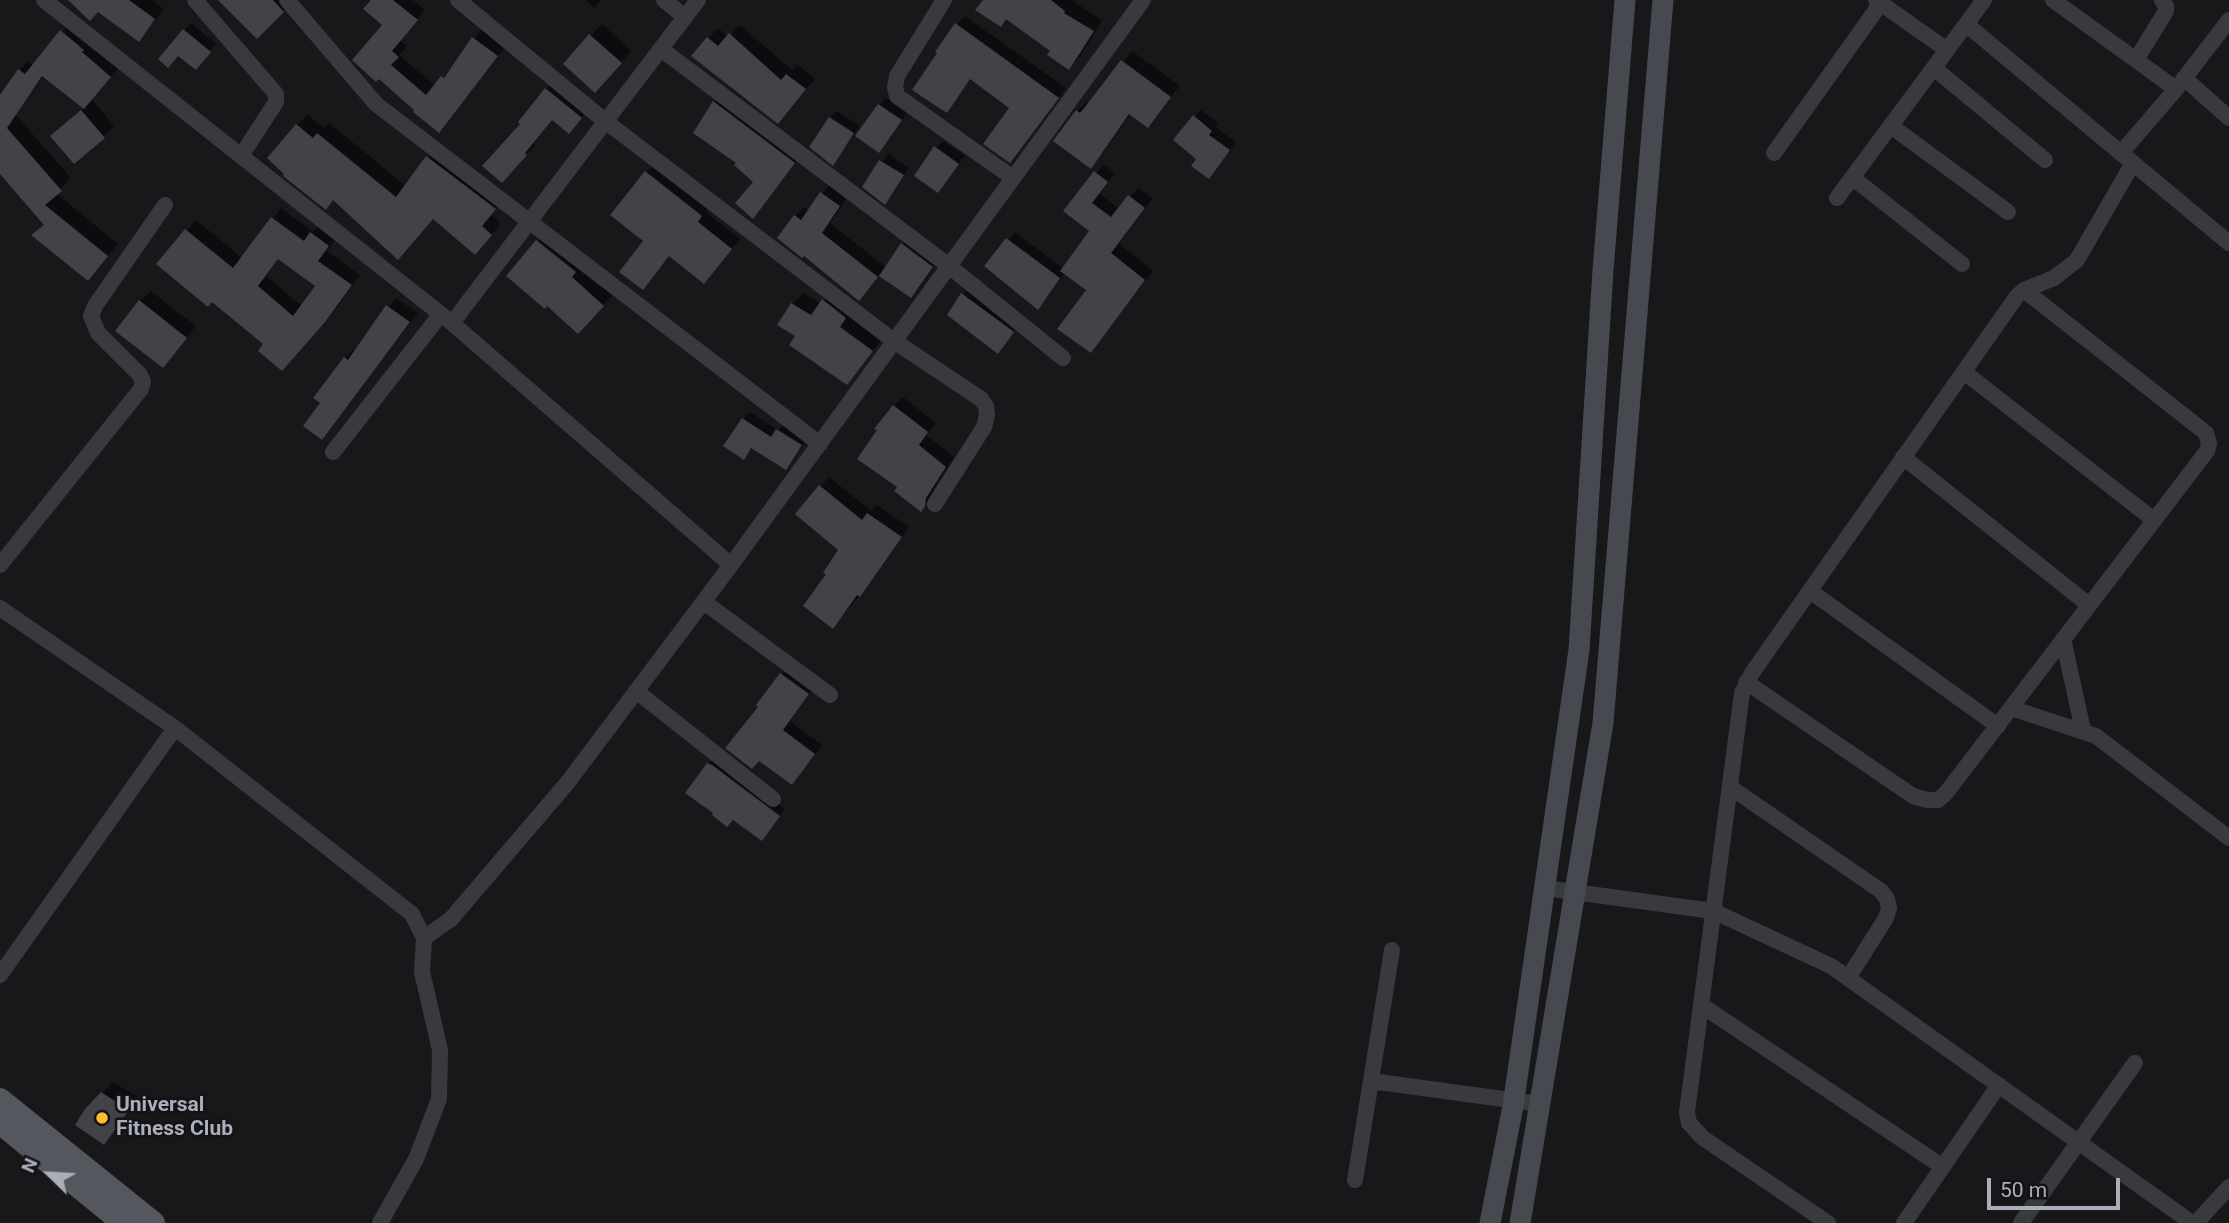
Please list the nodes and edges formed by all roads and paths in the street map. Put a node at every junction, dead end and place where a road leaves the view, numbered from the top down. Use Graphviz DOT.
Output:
graph roads {
  1 [pos="44,0"];
  2 [pos="195,0"];
  3 [pos="287,0"];
  4 [pos="458,0"];
  5 [pos="664,0"];
  6 [pos="698,0"];
  7 [pos="944,0"];
  8 [pos="1143,0"];
  9 [pos="1625,0"];
  10 [pos="1663,0"];
  11 [pos="1984,0"];
  12 [pos="2053,0"];
  13 [pos="2162,0"];
  14 [pos="1878,1"];
  15 [pos="685,17"];
  16 [pos="2229,20"];
  17 [pos="1966,24"];
  18 [pos="661,49"];
  19 [pos="1947,50"];
  20 [pos="2136,60"];
  21 [pos="1934,68"];
  22 [pos="2180,83"];
  23 [pos="2229,118"];
  24 [pos="605,121"];
  25 [pos="1891,126"];
  26 [pos="1774,153"];
  27 [pos="241,156"];
  28 [pos="2127,158"];
  29 [pos="2045,160"];
  30 [pos="1013,178"];
  31 [pos="1853,178"];
  32 [pos="1837,198"];
  33 [pos="165,205"];
  34 [pos="2008,212"];
  35 [pos="530,220"];
  36 [pos="2229,243"];
  37 [pos="1962,264"];
  38 [pos="949,266"];
  39 [pos="2024,290"];
  40 [pos="446,318"];
  41 [pos="894,341"];
  42 [pos="1063,358"];
  43 [pos="1964,372"];
  44 [pos="820,443"];
  45 [pos="333,452"];
  46 [pos="1903,457"];
  47 [pos="935,504"];
  48 [pos="1620,510"];
  49 [pos="1588,511"];
  50 [pos="2154,520"];
  51 [pos="0,565"];
  52 [pos="731,565"];
  53 [pos="1810,591"];
  54 [pos="704,602"];
  55 [pos="2089,605"];
  56 [pos="0,608"];
  57 [pos="2063,639"];
  58 [pos="1746,682"];
  59 [pos="636,691"];
  60 [pos="830,695"];
  61 [pos="2011,708"];
  62 [pos="1998,726"];
  63 [pos="175,728"];
  64 [pos="2083,730"];
  65 [pos="1730,787"];
  66 [pos="773,799"];
  67 [pos="2229,838"];
  68 [pos="1545,887"];
  69 [pos="1575,891"];
  70 [pos="1713,911"];
  71 [pos="424,938"];
  72 [pos="1392,950"];
  73 [pos="0,975"];
  74 [pos="1848,978"];
  75 [pos="1701,1005"];
  76 [pos="2135,1063"];
  77 [pos="1371,1081"];
  78 [pos="1999,1085"];
  79 [pos="0,1100"];
  80 [pos="1513,1101"];
  81 [pos="1540,1104"];
  82 [pos="0,1122"];
  83 [pos="2079,1142"];
  84 [pos="1943,1167"];
  85 [pos="1355,1180"];
  86 [pos="2229,1187"];
  87 [pos="124,1223"];
  88 [pos="153,1223"];
  89 [pos="380,1223"];
  90 [pos="1490,1223"];
  91 [pos="1520,1223"];
  92 [pos="1828,1223"];
  93 [pos="1904,1223"];
  94 [pos="2021,1223"];
  95 [pos="2194,1223"];
  1 -- 27 [label="street"];
  2 -- 27 [label="street"];
  3 -- 35 [label="street"];
  4 -- 24 [label="street"];
  5 -- 15 [label="street"];
  6 -- 15 [label="street"];
  7 -- 30 [label="street"];
  8 -- 30 [label="street"];
  9 -- 49 [label="street"];
  10 -- 48 [label="street"];
  11 -- 17 [label="street"];
  12 -- 20 [label="street"];
  13 -- 20 [label="street"];
  14 -- 19 [label="street"];
  14 -- 26 [label="street"];
  15 -- 18 [label="street"];
  16 -- 22 [label="street"];
  17 -- 19 [label="street"];
  17 -- 28 [label="street"];
  18 -- 24 [label="street"];
  18 -- 38 [label="street"];
  19 -- 21 [label="street"];
  20 -- 22 [label="street"];
  21 -- 25 [label="street"];
  21 -- 29 [label="street"];
  22 -- 23 [label="street"];
  22 -- 28 [label="street"];
  24 -- 35 [label="street"];
  24 -- 41 [label="street"];
  25 -- 31 [label="street"];
  25 -- 34 [label="street"];
  27 -- 40 [label="street"];
  28 -- 36 [label="street"];
  28 -- 39 [label="street"];
  30 -- 38 [label="street"];
  31 -- 32 [label="street"];
  31 -- 37 [label="street"];
  33 -- 51 [label="street"];
  35 -- 40 [label="street"];
  35 -- 44 [label="street"];
  38 -- 41 [label="street"];
  38 -- 42 [label="street"];
  39 -- 43 [label="street"];
  39 -- 50 [label="street"];
  40 -- 45 [label="street"];
  40 -- 52 [label="street"];
  41 -- 44 [label="street"];
  41 -- 47 [label="street"];
  43 -- 46 [label="street"];
  43 -- 50 [label="street"];
  44 -- 52 [label="street"];
  46 -- 53 [label="street"];
  46 -- 55 [label="street"];
  48 -- 49 [label="street"];
  48 -- 69 [label="street"];
  49 -- 68 [label="street"];
  50 -- 55 [label="street"];
  52 -- 54 [label="street"];
  53 -- 58 [label="street"];
  53 -- 62 [label="street"];
  54 -- 59 [label="street"];
  54 -- 60 [label="street"];
  55 -- 57 [label="street"];
  56 -- 63 [label="street"];
  57 -- 61 [label="street"];
  57 -- 64 [label="street"];
  58 -- 62 [label="street"];
  58 -- 65 [label="street"];
  59 -- 66 [label="street"];
  59 -- 71 [label="street"];
  61 -- 62 [label="street"];
  61 -- 64 [label="street"];
  63 -- 71 [label="street"];
  63 -- 73 [label="street"];
  64 -- 67 [label="street"];
  65 -- 70 [label="street"];
  65 -- 74 [label="street"];
  68 -- 69 [label="street"];
  68 -- 80 [label="street"];
  69 -- 70 [label="street"];
  69 -- 81 [label="street"];
  70 -- 74 [label="street"];
  70 -- 75 [label="street"];
  71 -- 89 [label="street"];
  72 -- 77 [label="street"];
  74 -- 78 [label="street"];
  75 -- 84 [label="street"];
  75 -- 92 [label="street"];
  76 -- 83 [label="street"];
  77 -- 80 [label="street"];
  77 -- 85 [label="street"];
  78 -- 83 [label="street"];
  78 -- 84 [label="street"];
  79 -- 88 [label="main road"];
  80 -- 81 [label="street"];
  80 -- 90 [label="street"];
  81 -- 91 [label="street"];
  82 -- 87 [label="main road"];
  83 -- 94 [label="street"];
  83 -- 95 [label="street"];
  84 -- 93 [label="street"];
  86 -- 95 [label="street"];
}
